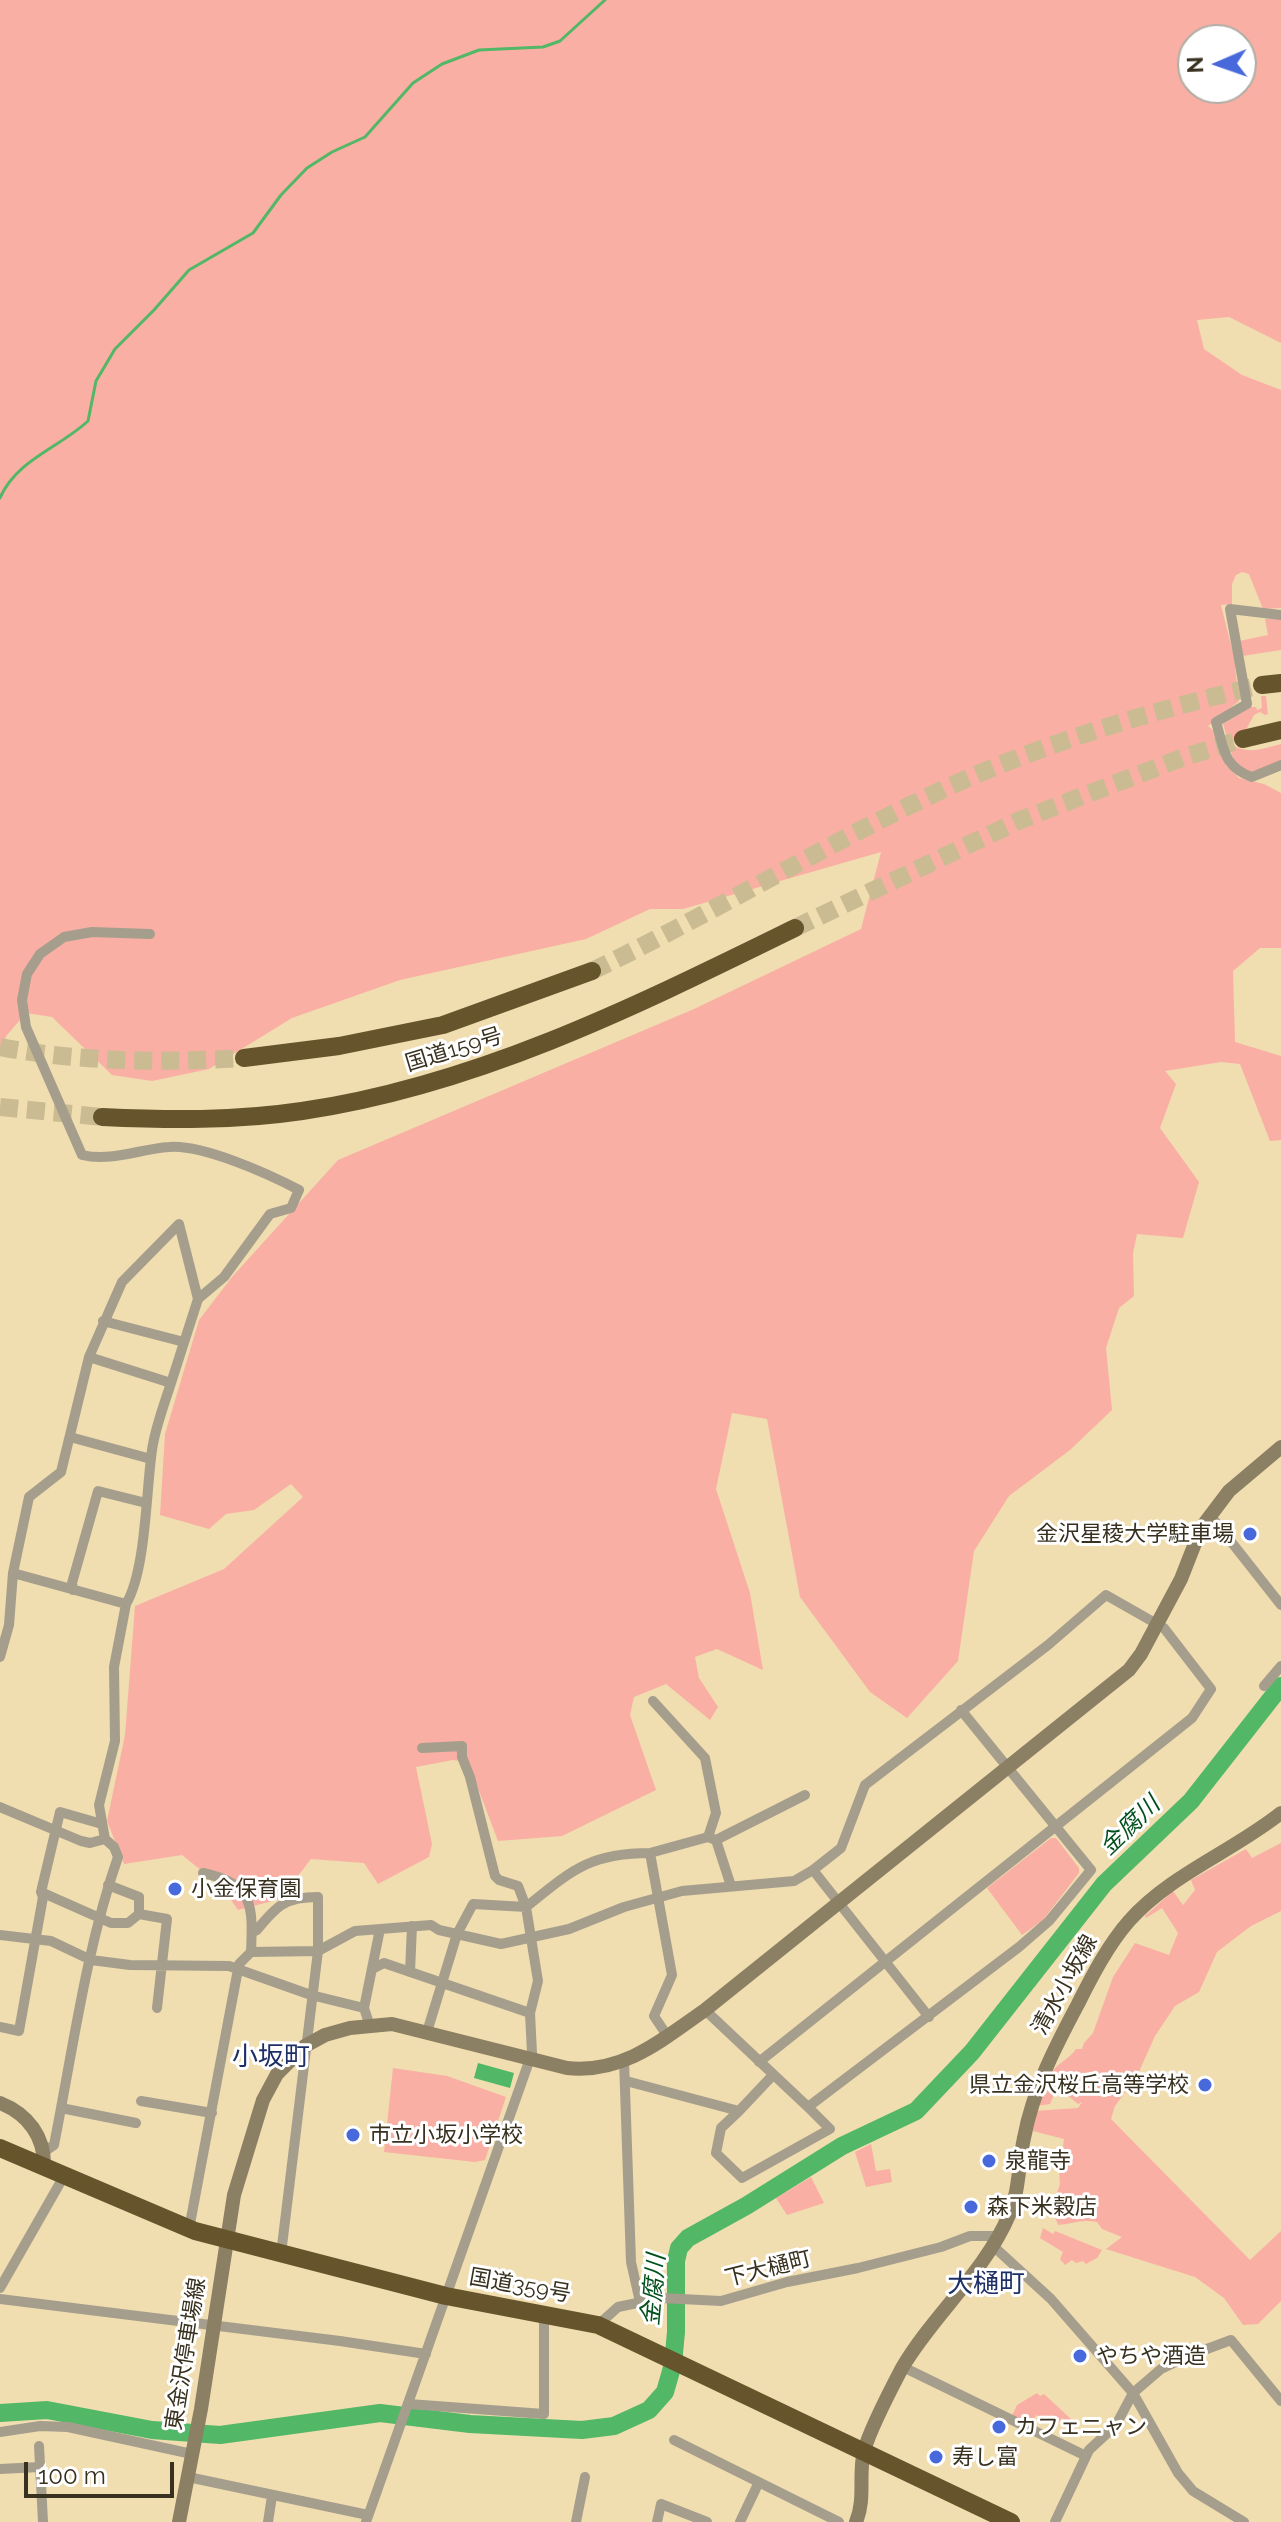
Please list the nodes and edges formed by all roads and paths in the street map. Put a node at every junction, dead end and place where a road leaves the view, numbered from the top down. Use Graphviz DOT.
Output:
graph roads {
  1 [pos="1281,615"];
  2 [pos="1281,730"];
  3 [pos="1243,739"];
  4 [pos="1281,765"];
  5 [pos="795,928"];
  6 [pos="150,934"];
  7 [pos="592,971"];
  8 [pos="244,1058"];
  9 [pos="102,1117"];
  10 [pos="198,1299"];
  11 [pos="103,1321"];
  12 [pos="184,1342"];
  13 [pos="89,1357"];
  14 [pos="171,1383"];
  15 [pos="70,1437"];
  16 [pos="1281,1447"];
  17 [pos="151,1459"];
  18 [pos="146,1503"];
  19 [pos="1210,1515"];
  20 [pos="13,1573"];
  21 [pos="73,1590"];
  22 [pos="126,1604"];
  23 [pos="1281,1605"];
  24 [pos="1157,1624"];
  25 [pos="0,1657"];
  26 [pos="1281,1666"];
  27 [pos="1264,1686"];
  28 [pos="653,1701"];
  29 [pos="961,1710"];
  30 [pos="422,1748"];
  31 [pos="1006,1768"];
  32 [pos="805,1795"];
  33 [pos="0,1807"];
  34 [pos="1281,1813"];
  35 [pos="102,1824"];
  36 [pos="1056,1827"];
  37 [pos="56,1830"];
  38 [pos="712,1838"];
  39 [pos="105,1839"];
  40 [pos="650,1853"];
  41 [pos="813,1870"];
  42 [pos="203,1873"];
  43 [pos="108,1885"];
  44 [pos="731,1886"];
  45 [pos="41,1892"];
  46 [pos="656,1899"];
  47 [pos="838,1903"];
  48 [pos="526,1907"];
  49 [pos="139,1914"];
  50 [pos="100,1920"];
  51 [pos="412,1926"];
  52 [pos="380,1929"];
  53 [pos="252,1932"];
  54 [pos="457,1934"];
  55 [pos="0,1935"];
  56 [pos="531,1938"];
  57 [pos="36,1939"];
  58 [pos="318,1951"];
  59 [pos="251,1952"];
  60 [pos="91,1960"];
  61 [pos="884,1962"];
  62 [pos="163,1964"];
  63 [pos="239,1969"];
  64 [pos="372,1969"];
  65 [pos="410,1972"];
  66 [pos="442,1985"];
  67 [pos="311,1995"];
  68 [pos="157,2008"];
  69 [pos="364,2008"];
  70 [pos="705,2010"];
  71 [pos="530,2013"];
  72 [pos="929,2017"];
  73 [pos="370,2026"];
  74 [pos="0,2027"];
  75 [pos="427,2032"];
  76 [pos="668,2037"];
  77 [pos="305,2046"];
  78 [pos="529,2060"];
  79 [pos="624,2060"];
  80 [pos="759,2062"];
  81 [pos="773,2075"];
  82 [pos="626,2081"];
  83 [pos="141,2101"];
  84 [pos="0,2103"];
  85 [pos="808,2107"];
  86 [pos="61,2108"];
  87 [pos="739,2111"];
  88 [pos="212,2113"];
  89 [pos="136,2123"];
  90 [pos="0,2148"];
  91 [pos="44,2159"];
  92 [pos="64,2176"];
  93 [pos="189,2229"];
  94 [pos="226,2239"];
  95 [pos="996,2240"];
  96 [pos="281,2254"];
  97 [pos="0,2288"];
  98 [pos="446,2296"];
  99 [pos="0,2299"];
  100 [pos="640,2302"];
  101 [pos="544,2315"];
  102 [pos="213,2324"];
  103 [pos="598,2325"];
  104 [pos="426,2354"];
  105 [pos="903,2367"];
  106 [pos="1133,2393"];
  107 [pos="1281,2401"];
  108 [pos="408,2406"];
  109 [pos="0,2432"];
  110 [pos="674,2440"];
  111 [pos="39,2446"];
  112 [pos="193,2452"];
  113 [pos="863,2452"];
  114 [pos="1086,2456"];
  115 [pos="40,2467"];
  116 [pos="0,2469"];
  117 [pos="188,2477"];
  118 [pos="585,2477"];
  119 [pos="759,2482"];
  120 [pos="272,2496"];
  121 [pos="367,2519"];
  122 [pos="702,2521"];
  123 [pos="43,2522"];
  124 [pos="179,2522"];
  125 [pos="268,2522"];
  126 [pos="576,2522"];
  127 [pos="657,2522"];
  128 [pos="740,2522"];
  129 [pos="839,2522"];
  130 [pos="856,2522"];
  131 [pos="1011,2522"];
  132 [pos="1055,2522"];
  133 [pos="1244,2522"];
  1 -- 4 [label="street"];
  2 -- 3 [label="highway"];
  5 -- 9 [label="highway, 国道159号"];
  6 -- 10 [label="street"];
  7 -- 8 [label="highway, 国道159号"];
  10 -- 11 [label="street"];
  10 -- 12 [label="street"];
  11 -- 12 [label="street"];
  11 -- 13 [label="street"];
  12 -- 14 [label="street"];
  13 -- 14 [label="street"];
  13 -- 15 [label="street"];
  14 -- 17 [label="street"];
  15 -- 17 [label="street"];
  15 -- 20 [label="street"];
  16 -- 19 [label="street"];
  17 -- 18 [label="street"];
  18 -- 21 [label="street"];
  18 -- 22 [label="street"];
  19 -- 23 [label="street"];
  19 -- 24 [label="street"];
  20 -- 21 [label="street"];
  20 -- 25 [label="street"];
  21 -- 22 [label="street"];
  22 -- 35 [label="street"];
  24 -- 29 [label="street"];
  24 -- 31 [label="street"];
  24 -- 36 [label="street"];
  26 -- 27 [label="street"];
  28 -- 38 [label="street"];
  29 -- 31 [label="street"];
  29 -- 41 [label="street"];
  30 -- 48 [label="street"];
  31 -- 36 [label="street"];
  31 -- 47 [label="street"];
  32 -- 38 [label="street"];
  33 -- 37 [label="street"];
  34 -- 95 [label="street, 清水小坂線"];
  35 -- 37 [label="street"];
  35 -- 39 [label="street"];
  36 -- 61 [label="street"];
  36 -- 72 [label="street"];
  37 -- 39 [label="street"];
  37 -- 45 [label="street"];
  38 -- 40 [label="street"];
  38 -- 44 [label="street"];
  39 -- 43 [label="street"];
  40 -- 46 [label="street"];
  40 -- 48 [label="street"];
  41 -- 44 [label="street"];
  41 -- 47 [label="street"];
  42 -- 53 [label="street"];
  43 -- 49 [label="street"];
  43 -- 50 [label="street"];
  44 -- 46 [label="street"];
  45 -- 50 [label="street"];
  45 -- 57 [label="street"];
  46 -- 56 [label="street"];
  46 -- 76 [label="street"];
  47 -- 61 [label="street"];
  47 -- 70 [label="street"];
  48 -- 54 [label="street"];
  48 -- 56 [label="street"];
  49 -- 50 [label="street"];
  49 -- 62 [label="street"];
  50 -- 60 [label="street"];
  51 -- 52 [label="street"];
  51 -- 54 [label="street"];
  51 -- 65 [label="street"];
  52 -- 58 [label="street"];
  52 -- 64 [label="street"];
  53 -- 58 [label="street"];
  53 -- 59 [label="street"];
  54 -- 56 [label="street"];
  54 -- 66 [label="street"];
  55 -- 57 [label="street"];
  56 -- 71 [label="street"];
  57 -- 60 [label="street"];
  57 -- 74 [label="street"];
  58 -- 59 [label="street"];
  58 -- 67 [label="street"];
  59 -- 63 [label="street"];
  60 -- 62 [label="street"];
  60 -- 86 [label="street"];
  61 -- 72 [label="street"];
  61 -- 80 [label="street"];
  62 -- 63 [label="street"];
  62 -- 68 [label="street"];
  63 -- 67 [label="street"];
  63 -- 88 [label="street"];
  64 -- 65 [label="street"];
  64 -- 69 [label="street"];
  65 -- 66 [label="street"];
  66 -- 71 [label="street"];
  66 -- 75 [label="street"];
  67 -- 69 [label="street"];
  67 -- 77 [label="street"];
  69 -- 73 [label="street"];
  70 -- 76 [label="street"];
  70 -- 80 [label="street"];
  71 -- 78 [label="street"];
  72 -- 85 [label="street"];
  73 -- 75 [label="street"];
  73 -- 77 [label="street"];
  75 -- 78 [label="street"];
  76 -- 79 [label="street"];
  77 -- 94 [label="street, 東金沢停車場線"];
  77 -- 96 [label="street"];
  78 -- 79 [label="street"];
  78 -- 98 [label="street"];
  79 -- 82 [label="street"];
  80 -- 81 [label="street"];
  81 -- 85 [label="street"];
  81 -- 87 [label="street"];
  82 -- 87 [label="street"];
  82 -- 100 [label="street"];
  83 -- 88 [label="street"];
  84 -- 91 [label="street"];
  85 -- 87 [label="street"];
  86 -- 89 [label="street"];
  86 -- 91 [label="street"];
  88 -- 93 [label="street"];
  90 -- 91 [label="highway, 国道359号"];
  91 -- 92 [label="highway, 国道359号"];
  92 -- 93 [label="highway, 国道359号"];
  92 -- 97 [label="street"];
  93 -- 94 [label="highway, 国道359号"];
  94 -- 96 [label="highway, 国道359号"];
  94 -- 102 [label="street, 東金沢停車場線"];
  95 -- 100 [label="street, 下大樋町"];
  95 -- 105 [label="street, 清水小坂線"];
  95 -- 106 [label="street"];
  96 -- 98 [label="highway, 国道359号"];
  98 -- 101 [label="highway, 国道359号"];
  98 -- 104 [label="street"];
  99 -- 102 [label="street"];
  100 -- 103 [label="street, 下大樋町"];
  101 -- 103 [label="highway, 国道359号"];
  101 -- 108 [label="street"];
  102 -- 104 [label="street"];
  102 -- 112 [label="street, 東金沢停車場線"];
  103 -- 113 [label="highway, 国道359号"];
  104 -- 108 [label="street"];
  105 -- 113 [label="street, 清水小坂線"];
  105 -- 114 [label="street"];
  106 -- 107 [label="street"];
  106 -- 114 [label="street"];
  106 -- 133 [label="street"];
  108 -- 121 [label="street"];
  109 -- 112 [label="street"];
  110 -- 119 [label="street"];
  111 -- 115 [label="street"];
  112 -- 117 [label="street, 東金沢停車場線"];
  113 -- 130 [label="street"];
  113 -- 131 [label="highway, 国道359号"];
  114 -- 132 [label="street"];
  115 -- 116 [label="street"];
  115 -- 123 [label="street"];
  117 -- 120 [label="street"];
  117 -- 124 [label="street, 東金沢停車場線"];
  118 -- 126 [label="street"];
  119 -- 128 [label="street"];
  119 -- 129 [label="street"];
  120 -- 121 [label="street"];
  120 -- 125 [label="street"];
  122 -- 127 [label="street"];
}
